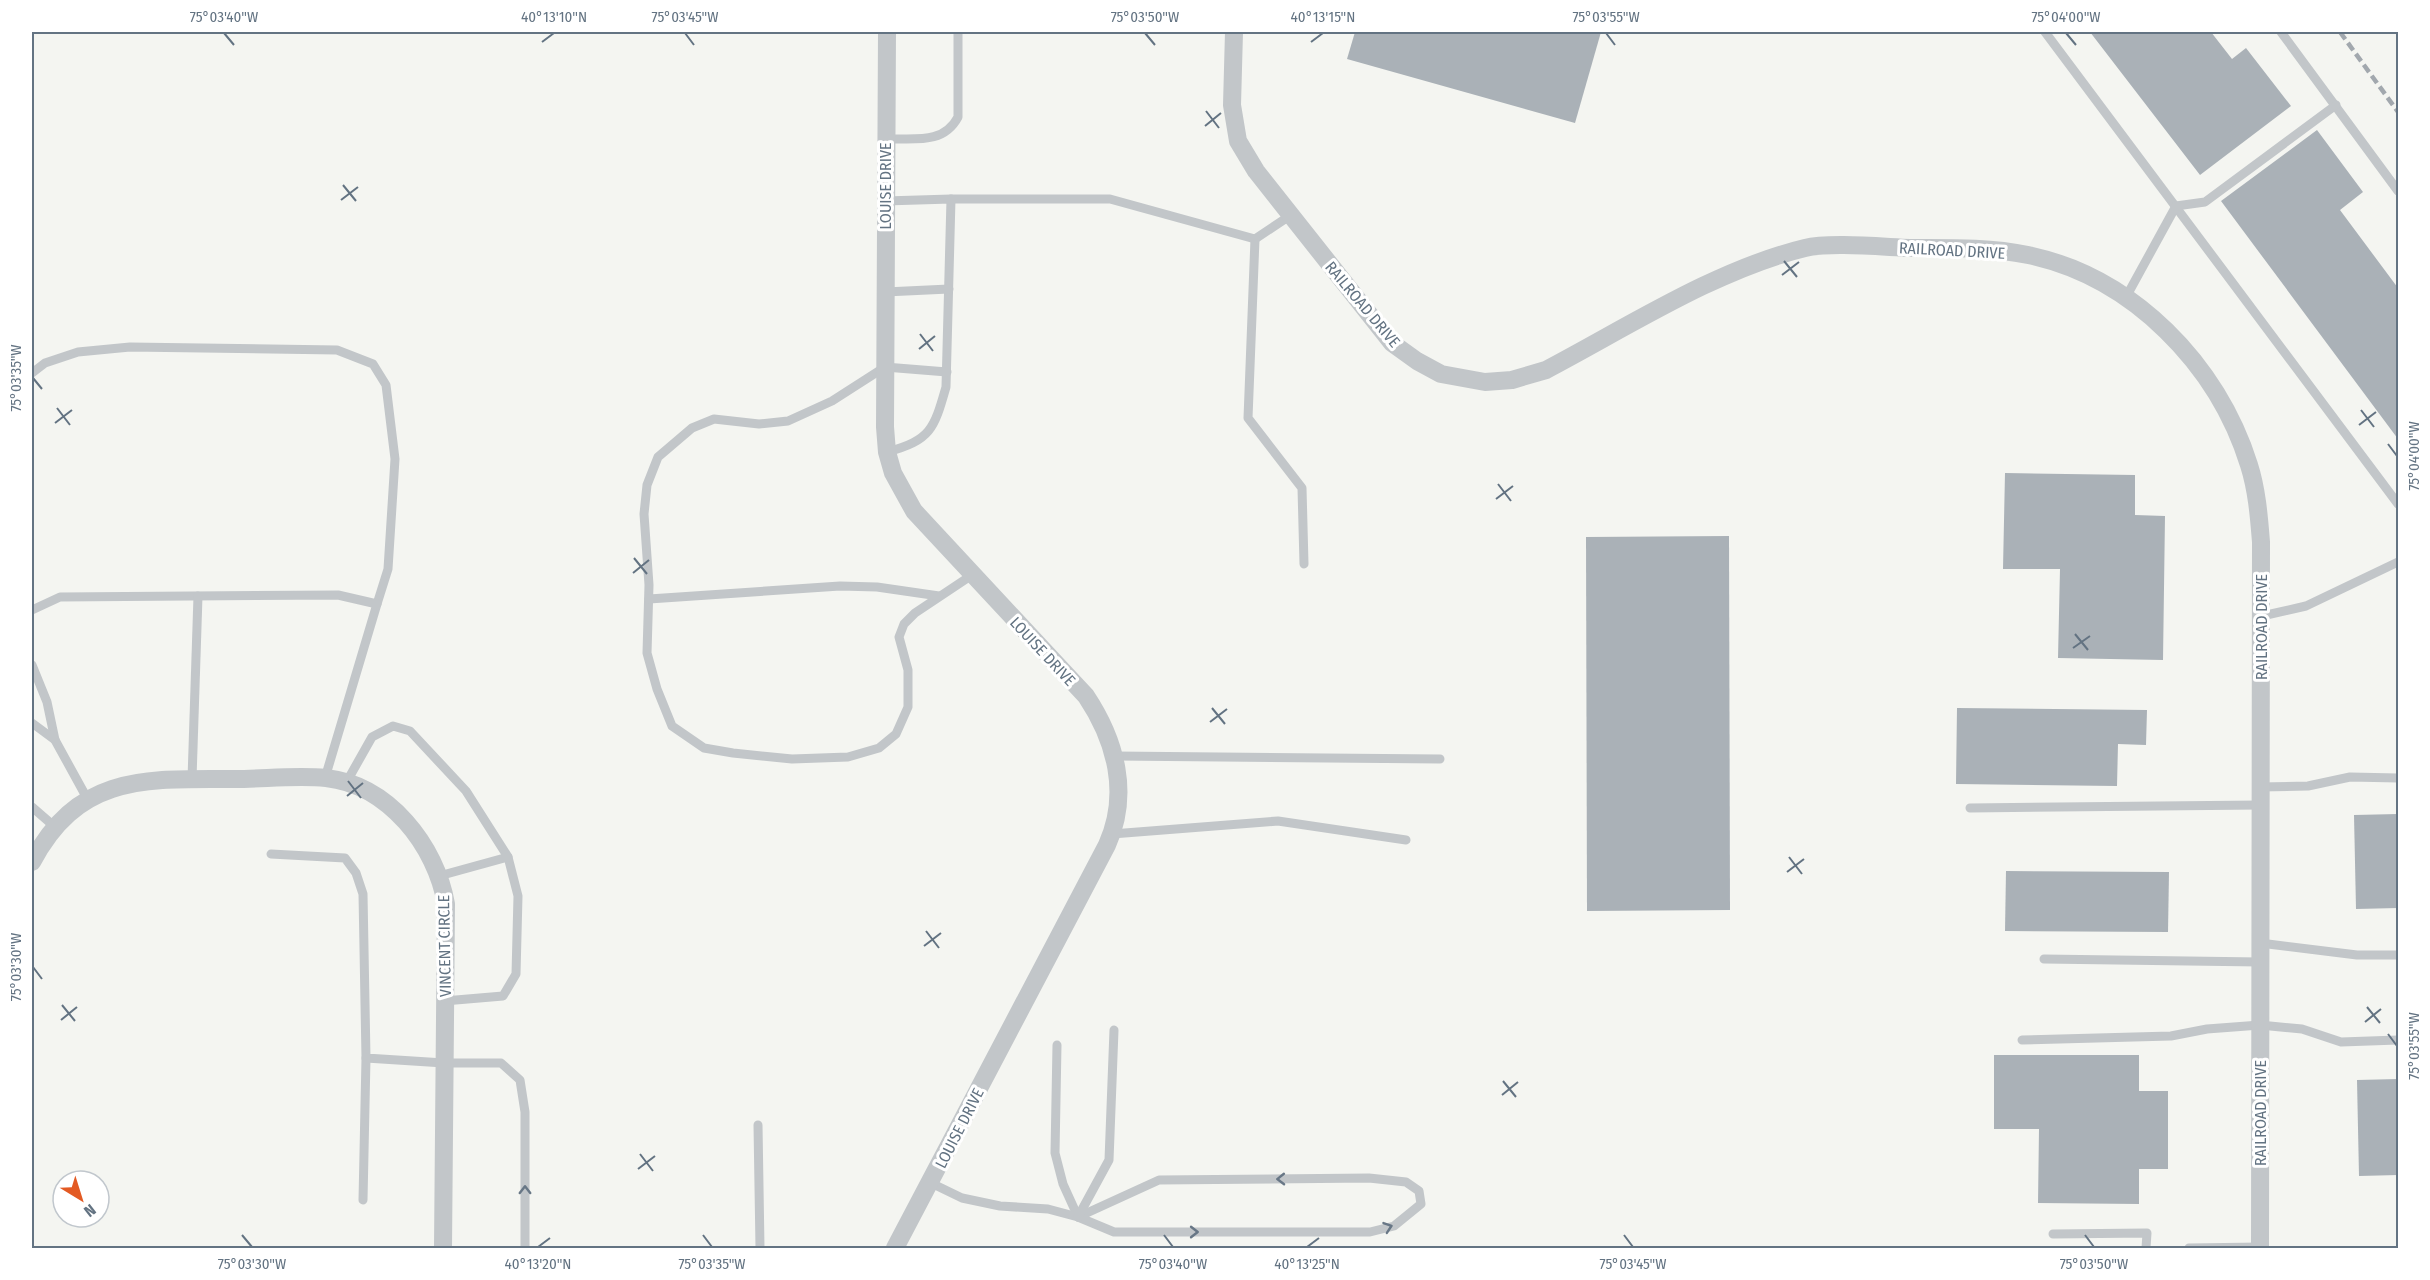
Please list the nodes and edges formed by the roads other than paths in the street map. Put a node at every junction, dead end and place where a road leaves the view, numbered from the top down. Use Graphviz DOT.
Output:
graph roads {
  1 [pos="888,32"];
  2 [pos="958,32"];
  3 [pos="1233,32"];
  4 [pos="2045,32"];
  5 [pos="2281,32"];
  6 [pos="2336,105"];
  7 [pos="885,139"];
  8 [pos="2398,190"];
  9 [pos="951,199"];
  10 [pos="885,201"];
  11 [pos="2176,207"];
  12 [pos="1291,215"];
  13 [pos="1255,238"];
  14 [pos="949,289"];
  15 [pos="885,292"];
  16 [pos="2125,299"];
  17 [pos="885,367"];
  18 [pos="946,372"];
  19 [pos="32,373"];
  20 [pos="887,452"];
  21 [pos="2398,504"];
  22 [pos="2398,562"];
  23 [pos="1304,564"];
  24 [pos="972,575"];
  25 [pos="198,596"];
  26 [pos="939,596"];
  27 [pos="648,598"];
  28 [pos="378,603"];
  29 [pos="32,610"];
  30 [pos="2262,616"];
  31 [pos="32,665"];
  32 [pos="32,723"];
  33 [pos="55,740"];
  34 [pos="1115,756"];
  35 [pos="1440,759"];
  36 [pos="325,778"];
  37 [pos="2398,778"];
  38 [pos="192,779"];
  39 [pos="346,783"];
  40 [pos="2260,796"];
  41 [pos="88,800"];
  42 [pos="32,807"];
  43 [pos="1970,808"];
  44 [pos="55,827"];
  45 [pos="1112,834"];
  46 [pos="1406,840"];
  47 [pos="271,854"];
  48 [pos="508,857"];
  49 [pos="32,862"];
  50 [pos="439,876"];
  51 [pos="2260,943"];
  52 [pos="2398,955"];
  53 [pos="2044,959"];
  54 [pos="2260,962"];
  55 [pos="444,1001"];
  56 [pos="2260,1025"];
  57 [pos="1114,1030"];
  58 [pos="2022,1040"];
  59 [pos="2398,1040"];
  60 [pos="1057,1045"];
  61 [pos="366,1058"];
  62 [pos="444,1063"];
  63 [pos="758,1125"];
  64 [pos="931,1183"];
  65 [pos="363,1200"];
  66 [pos="1078,1217"];
  67 [pos="2053,1234"];
  68 [pos="443,1248"];
  69 [pos="525,1248"];
  70 [pos="760,1248"];
  71 [pos="895,1248"];
  72 [pos="2146,1248"];
  73 [pos="2189,1248"];
  74 [pos="2260,1248"];
  1 -- 7 [label="street, LOUISE DRIVE"];
  2 -- 7 [label="lane"];
  3 -- 12 [label="street, RAILROAD DRIVE"];
  4 -- 11 [label="lane"];
  5 -- 6 [label="lane"];
  6 -- 8 [label="lane"];
  6 -- 11 [label="lane"];
  7 -- 10 [label="street, LOUISE DRIVE"];
  9 -- 10 [label="lane"];
  9 -- 13 [label="lane"];
  9 -- 14 [label="lane"];
  10 -- 15 [label="street, LOUISE DRIVE"];
  11 -- 16 [label="lane"];
  11 -- 21 [label="lane"];
  12 -- 13 [label="lane"];
  12 -- 16 [label="street, RAILROAD DRIVE"];
  13 -- 23 [label="lane"];
  14 -- 15 [label="lane"];
  14 -- 18 [label="lane"];
  15 -- 17 [label="street, LOUISE DRIVE"];
  16 -- 30 [label="street, RAILROAD DRIVE"];
  17 -- 18 [label="lane"];
  17 -- 20 [label="street, LOUISE DRIVE"];
  17 -- 27 [label="lane"];
  18 -- 20 [label="lane"];
  19 -- 28 [label="lane"];
  20 -- 24 [label="street, LOUISE DRIVE"];
  22 -- 30 [label="lane"];
  24 -- 26 [label="lane"];
  24 -- 34 [label="street, LOUISE DRIVE"];
  25 -- 28 [label="lane"];
  25 -- 29 [label="lane"];
  25 -- 38 [label="lane"];
  26 -- 27 [label="lane"];
  26 -- 27 [label="lane"];
  28 -- 36 [label="lane"];
  30 -- 40 [label="street, RAILROAD DRIVE"];
  31 -- 33 [label="lane"];
  32 -- 33 [label="lane"];
  33 -- 41 [label="lane"];
  34 -- 35 [label="lane"];
  34 -- 45 [label="street, LOUISE DRIVE"];
  36 -- 38 [label="street, VINCENT CIRCLE"];
  36 -- 39 [label="street, VINCENT CIRCLE"];
  37 -- 40 [label="lane"];
  38 -- 41 [label="street, VINCENT CIRCLE"];
  39 -- 48 [label="lane"];
  39 -- 50 [label="street, VINCENT CIRCLE"];
  40 -- 43 [label="lane"];
  40 -- 51 [label="street, RAILROAD DRIVE"];
  41 -- 44 [label="street, VINCENT CIRCLE"];
  42 -- 44 [label="lane"];
  44 -- 49 [label="street, VINCENT CIRCLE"];
  45 -- 46 [label="lane"];
  45 -- 64 [label="street, LOUISE DRIVE"];
  47 -- 61 [label="lane"];
  48 -- 50 [label="lane"];
  48 -- 55 [label="lane"];
  50 -- 55 [label="street, VINCENT CIRCLE"];
  51 -- 52 [label="lane"];
  51 -- 54 [label="street, RAILROAD DRIVE"];
  53 -- 54 [label="lane"];
  54 -- 56 [label="street, RAILROAD DRIVE"];
  55 -- 62 [label="street, VINCENT CIRCLE"];
  56 -- 58 [label="lane"];
  56 -- 59 [label="lane"];
  56 -- 74 [label="street, RAILROAD DRIVE"];
  57 -- 66 [label="lane"];
  60 -- 66 [label="lane"];
  61 -- 62 [label="lane"];
  61 -- 65 [label="lane"];
  62 -- 68 [label="street, VINCENT CIRCLE"];
  69 -- 62 [label="lane, one-way"];
  63 -- 70 [label="lane"];
  64 -- 66 [label="lane"];
  64 -- 71 [label="street, LOUISE DRIVE"];
  66 -- 66 [label="lane, one-way"];
  67 -- 72 [label="lane"];
  73 -- 74 [label="lane"];
}
